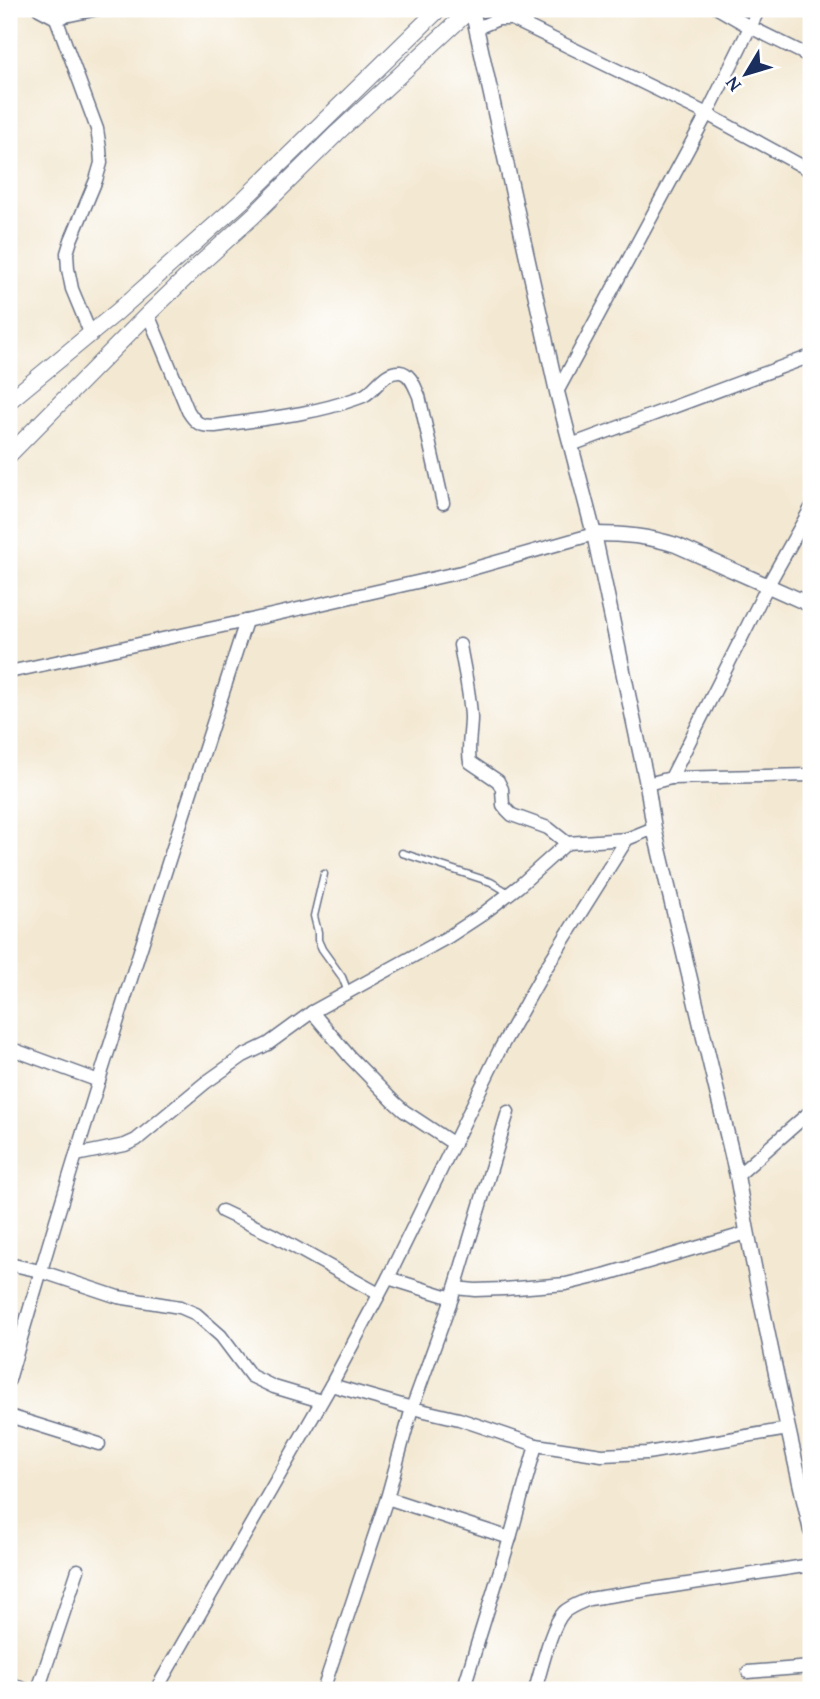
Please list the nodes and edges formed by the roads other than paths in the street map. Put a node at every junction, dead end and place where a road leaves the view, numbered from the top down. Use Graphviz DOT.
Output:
graph roads {
  1 [pos="39,9"];
  2 [pos="98,9"];
  3 [pos="439,9"];
  4 [pos="471,9"];
  5 [pos="719,9"];
  6 [pos="759,9"];
  7 [pos="56,18"];
  8 [pos="750,27"];
  9 [pos="477,28"];
  10 [pos="811,57"];
  11 [pos="707,114"];
  12 [pos="811,171"];
  13 [pos="148,314"];
  14 [pos="91,335"];
  15 [pos="811,356"];
  16 [pos="557,392"];
  17 [pos="9,401"];
  18 [pos="571,445"];
  19 [pos="9,455"];
  20 [pos="443,503"];
  21 [pos="811,508"];
  22 [pos="594,534"];
  23 [pos="768,586"];
  24 [pos="811,605"];
  25 [pos="246,621"];
  26 [pos="460,645"];
  27 [pos="9,672"];
  28 [pos="811,775"];
  29 [pos="671,778"];
  30 [pos="647,784"];
  31 [pos="654,828"];
  32 [pos="627,839"];
  33 [pos="567,843"];
  34 [pos="402,853"];
  35 [pos="324,874"];
  36 [pos="509,893"];
  37 [pos="348,992"];
  38 [pos="312,1012"];
  39 [pos="9,1048"];
  40 [pos="99,1081"];
  41 [pos="811,1111"];
  42 [pos="508,1112"];
  43 [pos="454,1144"];
  44 [pos="76,1155"];
  45 [pos="737,1176"];
  46 [pos="222,1211"];
  47 [pos="747,1233"];
  48 [pos="9,1264"];
  49 [pos="40,1271"];
  50 [pos="388,1278"];
  51 [pos="453,1293"];
  52 [pos="379,1294"];
  53 [pos="9,1380"];
  54 [pos="331,1385"];
  55 [pos="321,1401"];
  56 [pos="412,1408"];
  57 [pos="9,1416"];
  58 [pos="788,1429"];
  59 [pos="99,1444"];
  60 [pos="536,1445"];
  61 [pos="387,1498"];
  62 [pos="811,1531"];
  63 [pos="510,1538"];
  64 [pos="811,1565"];
  65 [pos="78,1570"];
  66 [pos="811,1667"];
  67 [pos="748,1672"];
  68 [pos="9,1684"];
  69 [pos="27,1690"];
  70 [pos="38,1690"];
  71 [pos="156,1690"];
  72 [pos="323,1690"];
  73 [pos="463,1690"];
  74 [pos="535,1690"];
  1 -- 7 [label="street"];
  2 -- 7 [label="street"];
  3 -- 14 [label="main road"];
  4 -- 9 [label="street"];
  4 -- 13 [label="main road"];
  5 -- 8 [label="street"];
  6 -- 8 [label="street"];
  7 -- 14 [label="street"];
  8 -- 10 [label="street"];
  8 -- 11 [label="street"];
  9 -- 11 [label="street"];
  9 -- 16 [label="street"];
  11 -- 12 [label="street"];
  11 -- 16 [label="street"];
  13 -- 19 [label="main road"];
  13 -- 20 [label="street"];
  14 -- 17 [label="main road"];
  15 -- 18 [label="street"];
  16 -- 18 [label="street"];
  18 -- 22 [label="street"];
  21 -- 23 [label="street"];
  22 -- 23 [label="street"];
  22 -- 25 [label="street"];
  22 -- 30 [label="street"];
  23 -- 24 [label="street"];
  23 -- 29 [label="street"];
  25 -- 27 [label="street"];
  25 -- 40 [label="street"];
  26 -- 33 [label="street"];
  28 -- 29 [label="street"];
  29 -- 30 [label="street"];
  30 -- 31 [label="street"];
  31 -- 32 [label="street"];
  31 -- 45 [label="street"];
  32 -- 33 [label="street"];
  32 -- 43 [label="street"];
  33 -- 36 [label="street"];
  34 -- 36 [label="lane"];
  35 -- 37 [label="lane"];
  36 -- 37 [label="street"];
  37 -- 38 [label="street"];
  38 -- 43 [label="street"];
  38 -- 44 [label="street"];
  39 -- 40 [label="street"];
  40 -- 44 [label="street"];
  41 -- 45 [label="street"];
  42 -- 51 [label="street"];
  43 -- 50 [label="street"];
  44 -- 49 [label="street"];
  45 -- 47 [label="street"];
  46 -- 52 [label="street"];
  47 -- 51 [label="street"];
  47 -- 58 [label="street"];
  48 -- 49 [label="street"];
  49 -- 53 [label="street"];
  49 -- 55 [label="street"];
  50 -- 51 [label="street"];
  50 -- 52 [label="street"];
  51 -- 56 [label="street"];
  52 -- 54 [label="street"];
  54 -- 55 [label="street"];
  54 -- 56 [label="street"];
  55 -- 71 [label="street"];
  56 -- 60 [label="street"];
  56 -- 61 [label="street"];
  57 -- 59 [label="street"];
  58 -- 60 [label="street"];
  58 -- 62 [label="street"];
  60 -- 63 [label="street"];
  61 -- 63 [label="street"];
  61 -- 72 [label="street"];
  63 -- 73 [label="street"];
  64 -- 74 [label="street"];
  65 -- 70 [label="street"];
  66 -- 67 [label="street"];
  68 -- 69 [label="street"];
}
